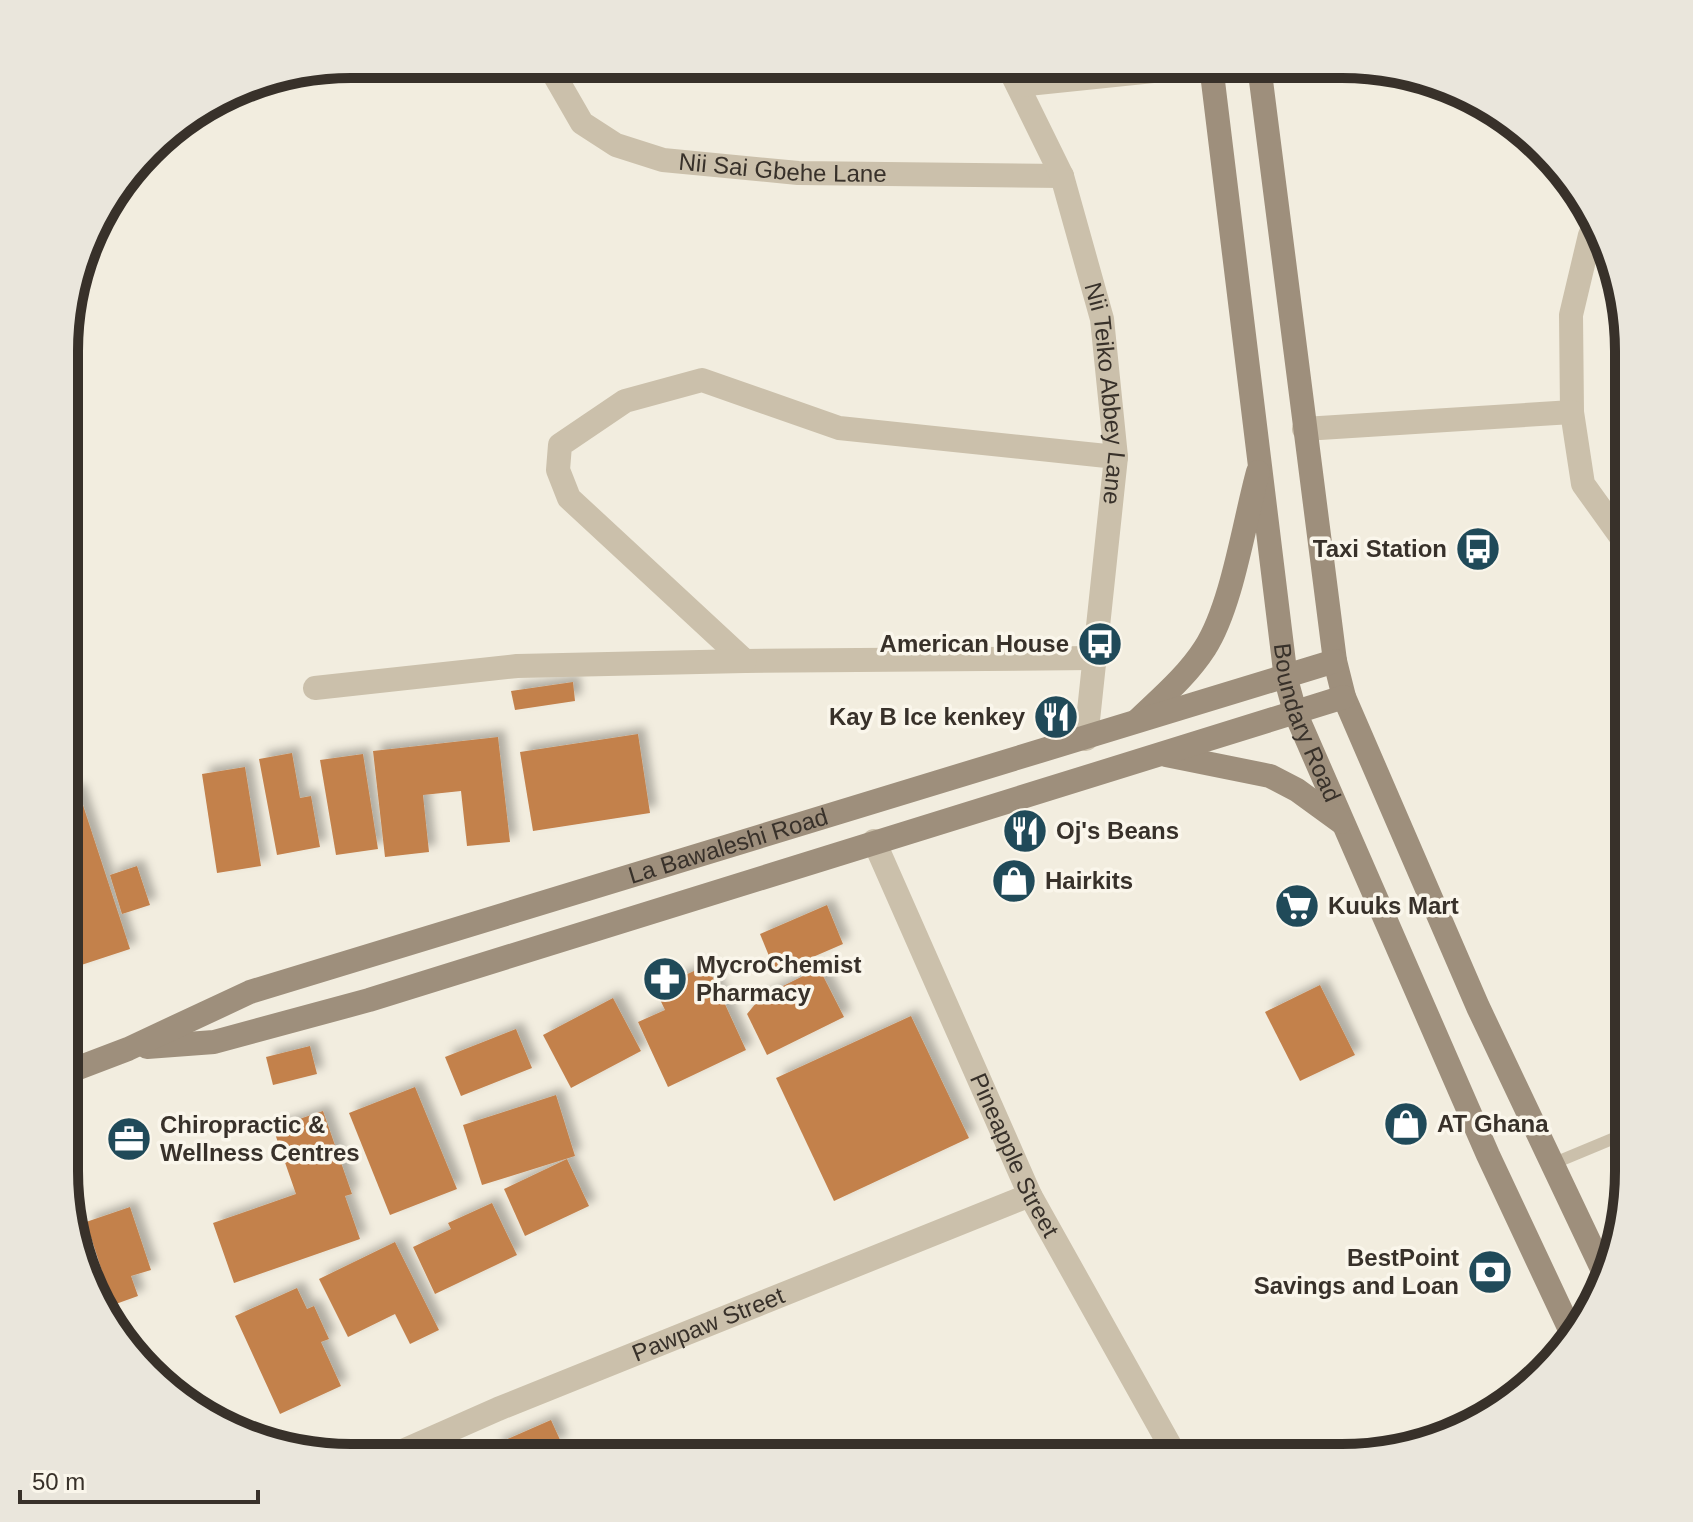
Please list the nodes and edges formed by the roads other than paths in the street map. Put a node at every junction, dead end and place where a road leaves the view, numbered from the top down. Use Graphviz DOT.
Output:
graph roads {
  1 [pos="557,79"];
  2 [pos="1014,79"];
  3 [pos="1213,79"];
  4 [pos="1261,79"];
  5 [pos="1062,176"];
  6 [pos="1589,238"];
  7 [pos="1572,412"];
  8 [pos="1304,429"];
  9 [pos="1116,457"];
  10 [pos="1261,458"];
  11 [pos="1614,527"];
  12 [pos="1093,658"];
  13 [pos="745,661"];
  14 [pos="1335,661"];
  15 [pos="1286,679"];
  16 [pos="315,688"];
  17 [pos="1344,697"];
  18 [pos="1295,712"];
  19 [pos="1135,722"];
  20 [pos="1086,739"];
  21 [pos="1164,755"];
  22 [pos="1341,822"];
  23 [pos="874,841"];
  24 [pos="128,1049"];
  25 [pos="79,1068"];
  26 [pos="1615,1138"];
  27 [pos="1552,1164"];
  28 [pos="1030,1195"];
  29 [pos="1599,1263"];
  30 [pos="1568,1325"];
  31 [pos="1169,1443"];
  32 [pos="419,1444"];
  1 -- 5 [label="street, Nii Sai Gbehe Lane"];
  2 -- 5 [label="street, Nii Teiko Abbey Lane"];
  3 -- 10 [label="main road, Boundary Road"];
  4 -- 8 [label="main road, Boundary Road"];
  5 -- 9 [label="street, Nii Teiko Abbey Lane"];
  6 -- 7 [label="street"];
  7 -- 8 [label="street"];
  7 -- 11 [label="street"];
  8 -- 14 [label="main road, Boundary Road"];
  9 -- 12 [label="street, Nii Teiko Abbey Lane"];
  9 -- 13 [label="street"];
  10 -- 15 [label="main road, Boundary Road"];
  10 -- 19 [label="main road"];
  12 -- 13 [label="street"];
  12 -- 20 [label="street, Nii Teiko Abbey Lane"];
  13 -- 16 [label="street"];
  14 -- 15 [label="main road, La Bawaleshi Road"];
  14 -- 17 [label="main road, Boundary Road"];
  15 -- 18 [label="main road, Boundary Road"];
  15 -- 19 [label="main road, La Bawaleshi Road"];
  17 -- 18 [label="main road, La Bawaleshi Road"];
  17 -- 27 [label="main road, Boundary Road"];
  18 -- 21 [label="main road, La Bawaleshi Road"];
  18 -- 22 [label="main road, Boundary Road"];
  19 -- 20 [label="main road, La Bawaleshi Road"];
  20 -- 24 [label="main road, La Bawaleshi Road"];
  21 -- 22 [label="main road"];
  21 -- 23 [label="main road, La Bawaleshi Road"];
  22 -- 30 [label="main road, Boundary Road"];
  23 -- 24 [label="main road, La Bawaleshi Road"];
  23 -- 28 [label="street, Pineapple Street"];
  24 -- 25 [label="main road, La Bawaleshi Road"];
  26 -- 27 [label="lane"];
  27 -- 29 [label="main road, Boundary Road"];
  28 -- 31 [label="street, Pineapple Street"];
  28 -- 32 [label="street, Pawpaw Street"];
}
